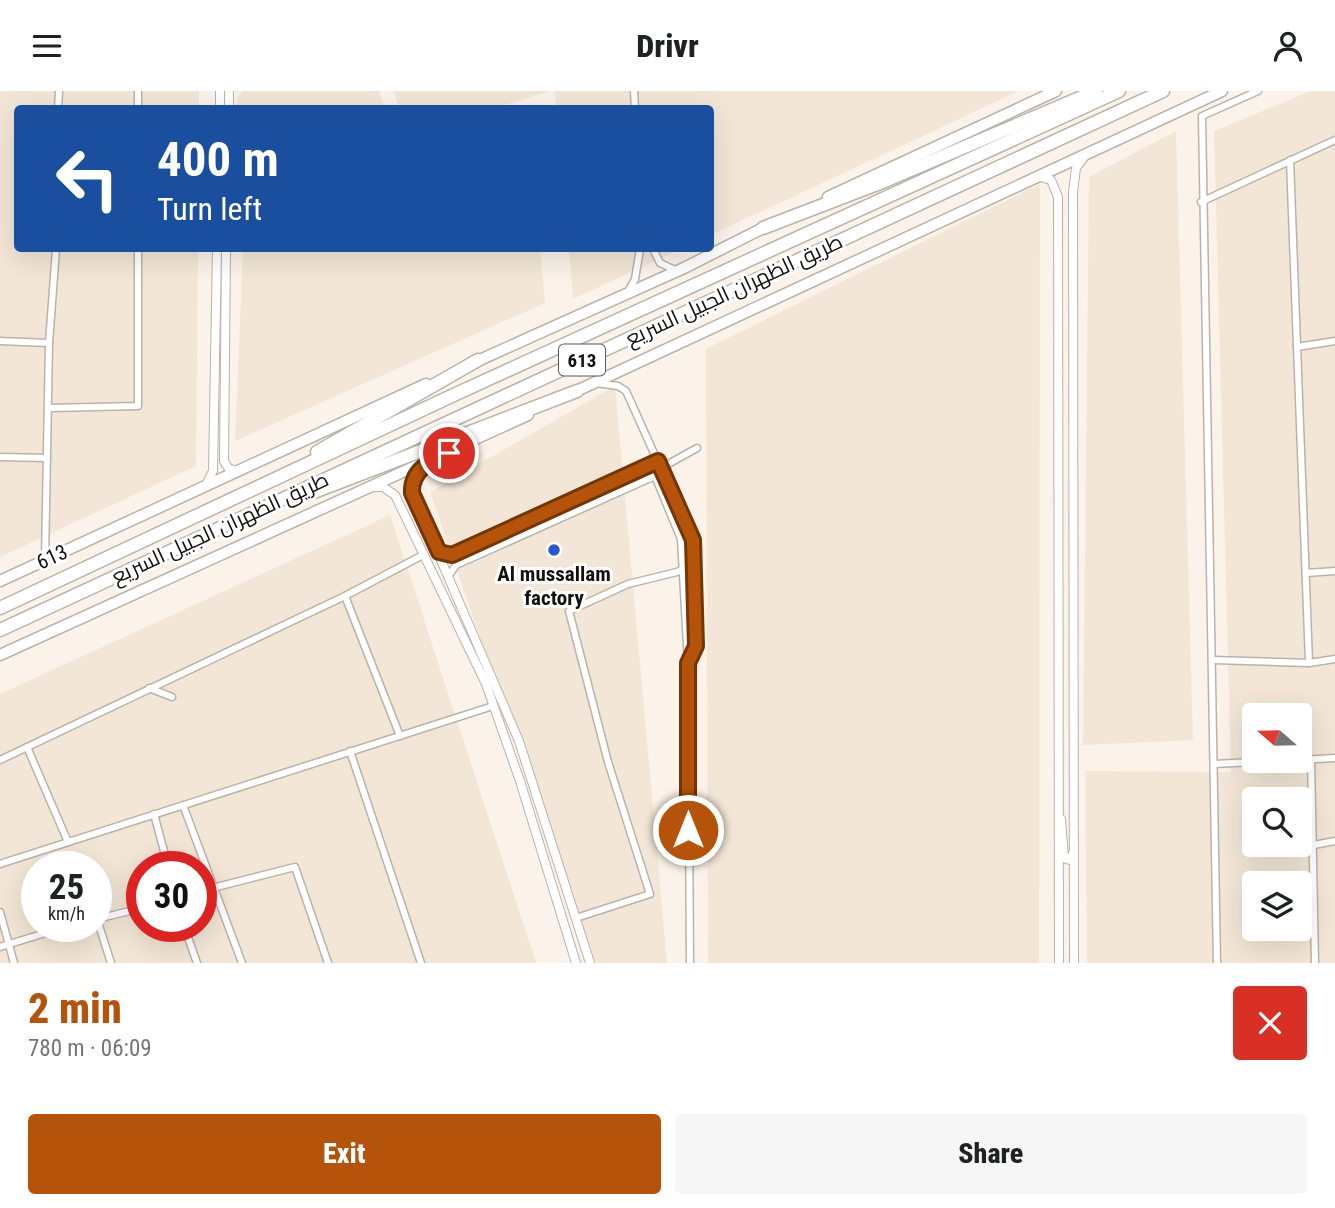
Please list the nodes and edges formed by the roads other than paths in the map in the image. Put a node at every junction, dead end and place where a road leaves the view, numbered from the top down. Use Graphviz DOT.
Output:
graph roads {
  1 [pos="1042,91"];
  2 [pos="1056,91"];
  3 [pos="1096,91"];
  4 [pos="1119,91"];
  5 [pos="1163,91"];
  6 [pos="1222,91"];
  7 [pos="1258,91"];
  8 [pos="1032,102"];
  9 [pos="1182,110"];
  10 [pos="1202,116"];
  11 [pos="1335,140"];
  12 [pos="1093,151"];
  13 [pos="1290,160"];
  14 [pos="1033,178"];
  15 [pos="1073,192"];
  16 [pos="1058,197"];
  17 [pos="1201,202"];
  18 [pos="763,228"];
  19 [pos="56,252"];
  20 [pos="138,252"];
  21 [pos="217,252"];
  22 [pos="226,252"];
  23 [pos="640,252"];
  24 [pos="655,252"];
  25 [pos="684,268"];
  26 [pos="622,296"];
  27 [pos="0,341"];
  28 [pos="1335,341"];
  29 [pos="49,342"];
  30 [pos="1297,347"];
  31 [pos="478,360"];
  32 [pos="596,383"];
  33 [pos="577,391"];
  34 [pos="49,408"];
  35 [pos="697,448"];
  36 [pos="0,457"];
  37 [pos="47,458"];
  38 [pos="434,459"];
  39 [pos="661,467"];
  40 [pos="241,471"];
  41 [pos="655,476"];
  42 [pos="203,488"];
  43 [pos="365,488"];
  44 [pos="225,504"];
  45 [pos="514,527"];
  46 [pos="505,543"];
  47 [pos="178,548"];
  48 [pos="439,552"];
  49 [pos="423,555"];
  50 [pos="45,560"];
  51 [pos="694,564"];
  52 [pos="683,570"];
  53 [pos="1335,571"];
  54 [pos="1306,573"];
  55 [pos="449,575"];
  56 [pos="0,581"];
  57 [pos="345,596"];
  58 [pos="0,608"];
  59 [pos="0,630"];
  60 [pos="0,655"];
  61 [pos="1335,659"];
  62 [pos="1213,660"];
  63 [pos="688,663"];
  64 [pos="1309,663"];
  65 [pos="1058,672"];
  66 [pos="149,688"];
  67 [pos="172,697"];
  68 [pos="494,706"];
  69 [pos="1074,718"];
  70 [pos="400,736"];
  71 [pos="27,747"];
  72 [pos="350,751"];
  73 [pos="1335,758"];
  74 [pos="1312,759"];
  75 [pos="0,760"];
  76 [pos="1242,763"];
  77 [pos="1214,764"];
  78 [pos="1311,773"];
  79 [pos="183,805"];
  80 [pos="1058,809"];
  81 [pos="154,814"];
  82 [pos="1335,841"];
  83 [pos="68,842"];
  84 [pos="1314,845"];
  85 [pos="163,851"];
  86 [pos="202,851"];
  87 [pos="1074,852"];
  88 [pos="0,864"];
  89 [pos="217,887"];
  90 [pos="217,890"];
  91 [pos="0,912"];
  92 [pos="576,918"];
  93 [pos="21,940"];
  94 [pos="104,942"];
  95 [pos="190,942"];
  96 [pos="8,944"];
  97 [pos="0,947"];
  98 [pos="14,963"];
  99 [pos="111,963"];
  100 [pos="197,963"];
  101 [pos="242,963"];
  102 [pos="328,963"];
  103 [pos="421,963"];
  104 [pos="576,963"];
  105 [pos="590,963"];
  106 [pos="690,963"];
  107 [pos="1059,963"];
  108 [pos="1074,963"];
  109 [pos="1217,963"];
  110 [pos="1315,963"];
  1 -- 8 [label="street"];
  2 -- 8 [label="main road, 613"];
  3 -- 18 [label="highway"];
  4 -- 44 [label="highway, طريق الظهران الجبيل السريع / 613"];
  5 -- 47 [label="highway, طريق الظهران الجبيل السريع / 613"];
  6 -- 9 [label="main road"];
  7 -- 10 [label="street"];
  8 -- 18 [label="main road, 613"];
  9 -- 10 [label="street"];
  9 -- 12 [label="main road"];
  10 -- 17 [label="street"];
  11 -- 13 [label="street"];
  12 -- 14 [label="main road"];
  12 -- 15 [label="street"];
  13 -- 17 [label="street"];
  13 -- 30 [label="street"];
  14 -- 16 [label="street"];
  14 -- 32 [label="main road"];
  15 -- 16 [label="street"];
  15 -- 69 [label="street"];
  16 -- 65 [label="street"];
  17 -- 62 [label="street"];
  18 -- 25 [label="main road, 613"];
  19 -- 29 [label="street"];
  20 -- 34 [label="street"];
  21 -- 42 [label="street"];
  22 -- 40 [label="street"];
  23 -- 26 [label="street"];
  24 -- 25 [label="street"];
  25 -- 26 [label="main road, 613"];
  26 -- 31 [label="main road, 613"];
  27 -- 29 [label="street"];
  28 -- 30 [label="street"];
  29 -- 34 [label="street"];
  30 -- 54 [label="street"];
  31 -- 40 [label="main road, 613"];
  31 -- 44 [label="highway"];
  32 -- 33 [label="main road"];
  32 -- 39 [label="street"];
  33 -- 38 [label="main road"];
  33 -- 47 [label="highway"];
  34 -- 37 [label="street"];
  35 -- 39 [label="street"];
  36 -- 37 [label="street"];
  37 -- 50 [label="street"];
  38 -- 43 [label="main road"];
  38 -- 48 [label="street"];
  39 -- 41 [label="street"];
  39 -- 45 [label="street"];
  39 -- 51 [label="street"];
  40 -- 42 [label="main road, 613"];
  41 -- 46 [label="street"];
  41 -- 52 [label="street"];
  42 -- 50 [label="main road, 613"];
  43 -- 49 [label="street"];
  43 -- 60 [label="main road"];
  44 -- 58 [label="highway, طريق الظهران الجبيل السريع / 613"];
  45 -- 46 [label="street"];
  45 -- 48 [label="street"];
  46 -- 55 [label="street"];
  47 -- 59 [label="highway, طريق الظهران الجبيل السريع / 613"];
  48 -- 55 [label="street"];
  49 -- 57 [label="street"];
  49 -- 68 [label="street"];
  50 -- 56 [label="main road, 613"];
  51 -- 52 [label="street"];
  51 -- 63 [label="street"];
  52 -- 63 [label="street"];
  52 -- 92 [label="street"];
  53 -- 54 [label="street"];
  54 -- 64 [label="street"];
  55 -- 92 [label="street"];
  57 -- 66 [label="street"];
  57 -- 70 [label="street"];
  61 -- 64 [label="street"];
  62 -- 64 [label="street"];
  62 -- 77 [label="street"];
  63 -- 106 [label="street"];
  65 -- 69 [label="street"];
  65 -- 80 [label="street"];
  66 -- 67 [label="street"];
  66 -- 71 [label="street"];
  68 -- 70 [label="street"];
  68 -- 104 [label="street"];
  69 -- 87 [label="street"];
  70 -- 72 [label="street"];
  71 -- 75 [label="street"];
  71 -- 83 [label="street"];
  72 -- 79 [label="street"];
  72 -- 103 [label="street"];
  73 -- 74 [label="street"];
  76 -- 77 [label="street"];
  77 -- 109 [label="street"];
  78 -- 84 [label="street"];
  79 -- 81 [label="street"];
  79 -- 86 [label="street"];
  80 -- 87 [label="street"];
  80 -- 107 [label="street"];
  81 -- 83 [label="street"];
  81 -- 85 [label="street"];
  82 -- 84 [label="street"];
  83 -- 88 [label="street"];
  84 -- 110 [label="street"];
  87 -- 108 [label="street"];
  89 -- 102 [label="street"];
  90 -- 101 [label="street"];
  91 -- 96 [label="street"];
  92 -- 105 [label="street"];
  93 -- 96 [label="street"];
  94 -- 99 [label="street"];
  95 -- 100 [label="street"];
  96 -- 97 [label="street"];
  96 -- 98 [label="street"];
}
